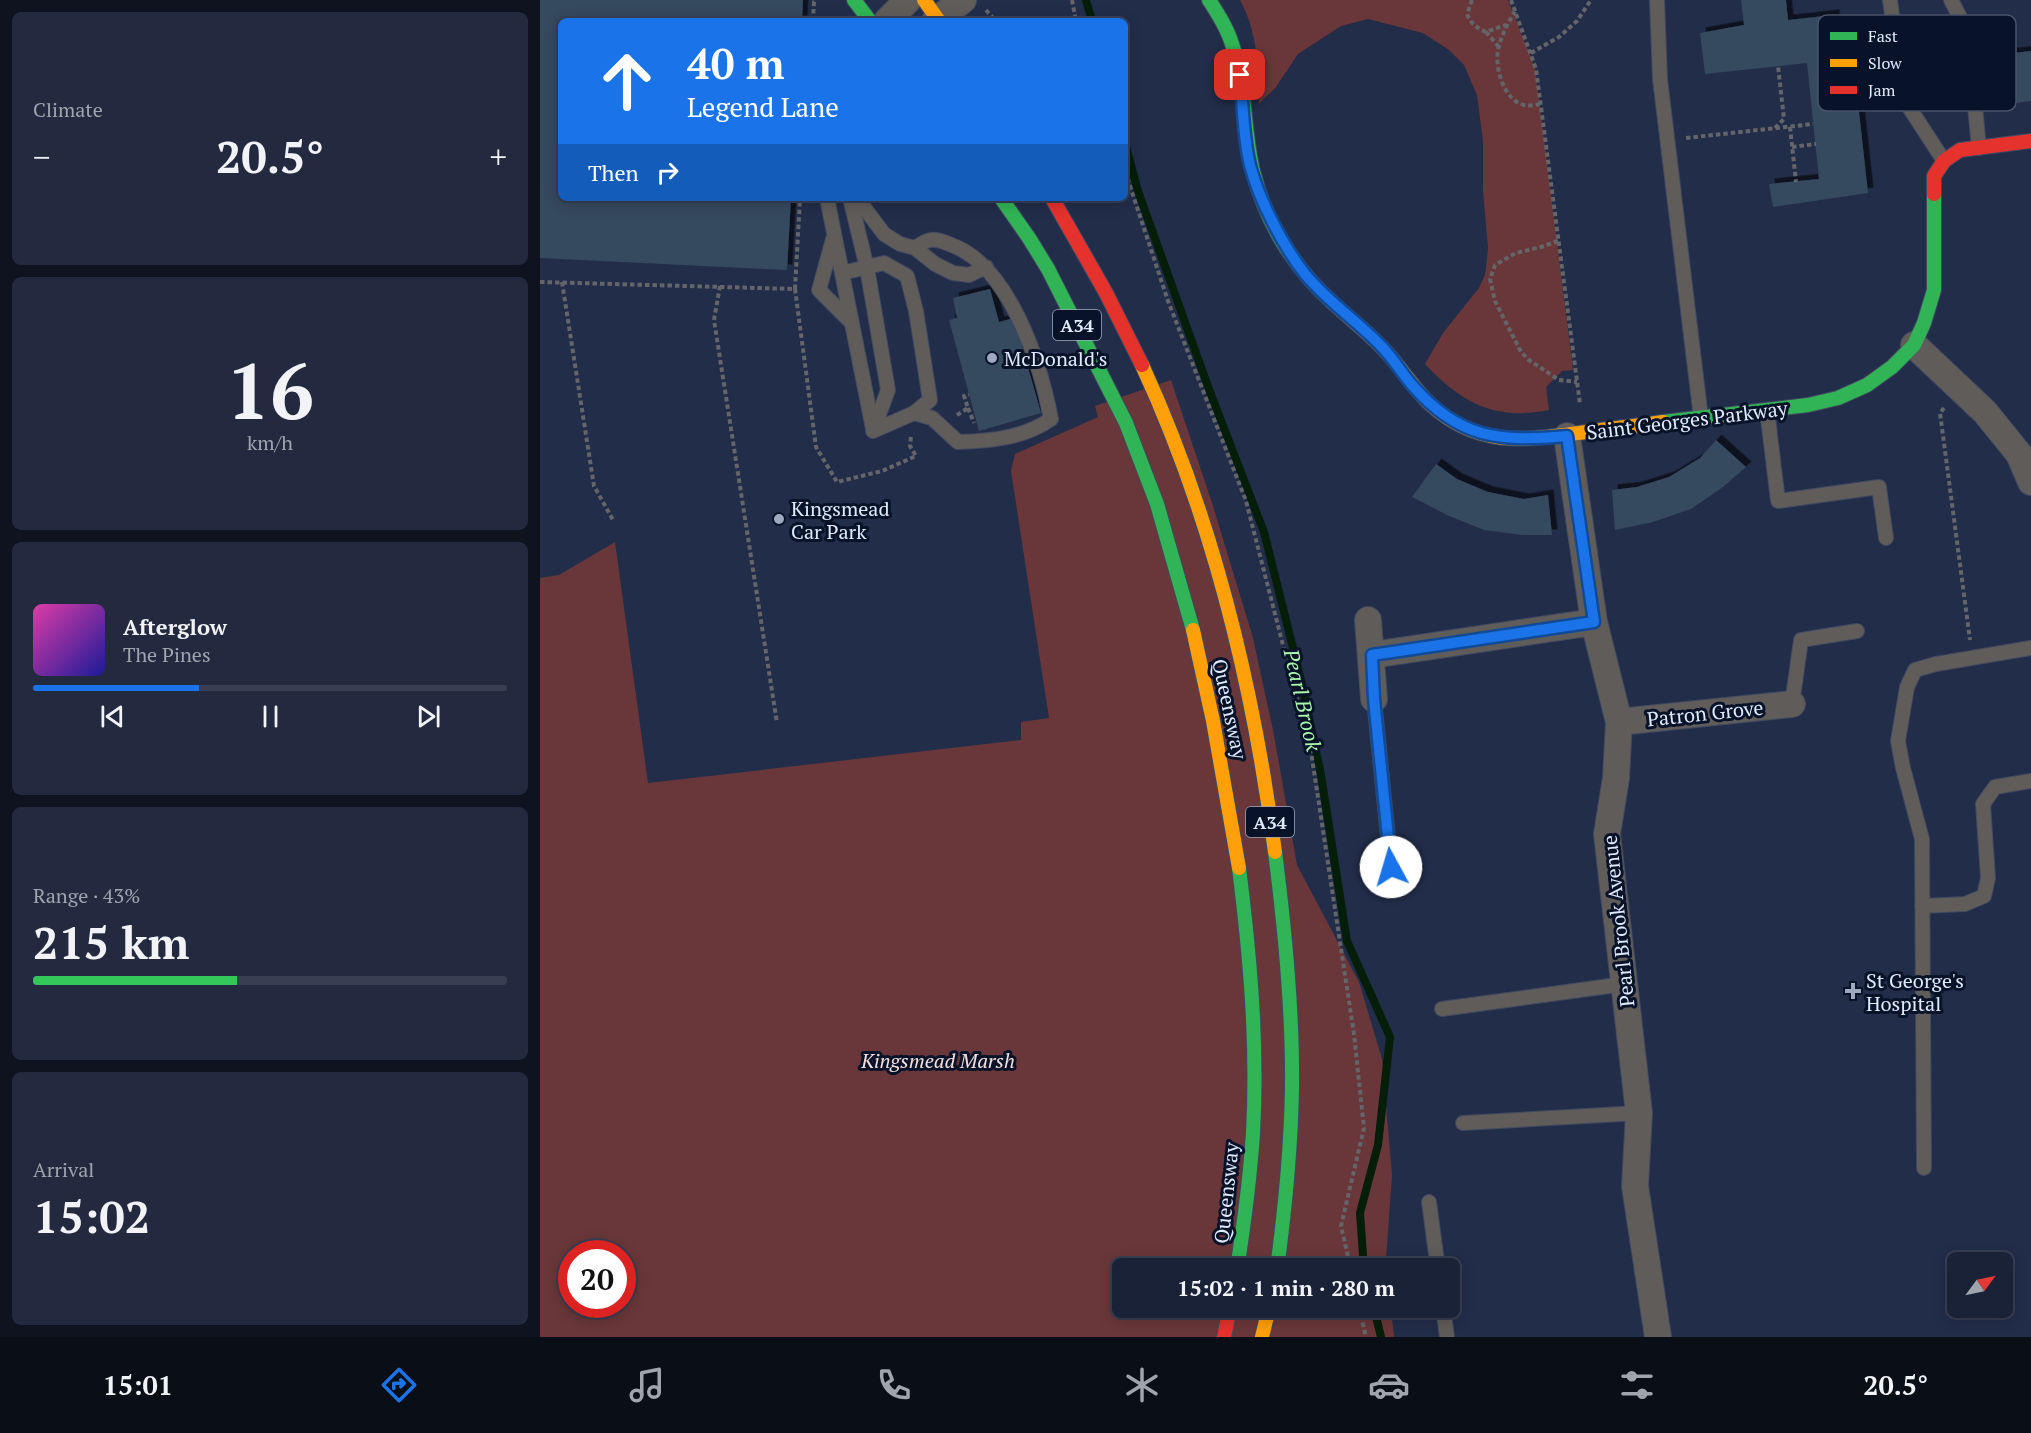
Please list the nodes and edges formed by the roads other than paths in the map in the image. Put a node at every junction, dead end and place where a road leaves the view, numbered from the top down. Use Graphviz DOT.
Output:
graph roads {
  1 [pos="908,0"];
  2 [pos="963,0"];
  3 [pos="1209,0"];
  4 [pos="1657,0"];
  5 [pos="1890,0"];
  6 [pos="1951,0"];
  7 [pos="848,4"];
  8 [pos="934,15"];
  9 [pos="1892,15"];
  10 [pos="1959,15"];
  11 [pos="866,18"];
  12 [pos="890,18"];
  13 [pos="1911,111"];
  14 [pos="1975,111"];
  15 [pos="2031,141"];
  16 [pos="1979,148"];
  17 [pos="1944,161"];
  18 [pos="828,201"];
  19 [pos="851,201"];
  20 [pos="859,201"];
  21 [pos="1002,201"];
  22 [pos="1054,201"];
  23 [pos="834,235"];
  24 [pos="915,248"];
  25 [pos="986,267"];
  26 [pos="867,268"];
  27 [pos="842,273"];
  28 [pos="852,323"];
  29 [pos="1914,345"];
  30 [pos="1767,410"];
  31 [pos="914,413"];
  32 [pos="1701,418"];
  33 [pos="873,432"];
  34 [pos="1575,434"];
  35 [pos="2031,482"];
  36 [pos="1886,538"];
  37 [pos="1368,620"];
  38 [pos="1594,622"];
  39 [pos="1857,632"];
  40 [pos="2031,648"];
  41 [pos="1372,655"];
  42 [pos="1374,699"];
  43 [pos="1792,704"];
  44 [pos="1619,722"];
  45 [pos="2031,781"];
  46 [pos="1391,867"];
  47 [pos="1922,906"];
  48 [pos="1624,984"];
  49 [pos="1442,1008"];
  50 [pos="1639,1113"];
  51 [pos="1463,1123"];
  52 [pos="1924,1168"];
  53 [pos="1430,1202"];
  54 [pos="1239,1258"];
  55 [pos="1279,1258"];
  56 [pos="1437,1258"];
  57 [pos="1228,1318"];
  58 [pos="1267,1318"];
  59 [pos="1444,1318"];
  60 [pos="1224,1337"];
  61 [pos="1262,1337"];
  62 [pos="1447,1337"];
  63 [pos="1658,1337"];
  1 -- 12 [label="street"];
  2 -- 8 [label="street"];
  3 -- 34 [label="main road, Saint Georges Parkway"];
  4 -- 32 [label="lane"];
  5 -- 9 [label="lane"];
  6 -- 10 [label="lane"];
  7 -- 11 [label="main road"];
  13 -- 17 [label="lane"];
  14 -- 16 [label="lane"];
  15 -- 16 [label="main road"];
  16 -- 17 [label="main road"];
  17 -- 29 [label="main road, Saint Georges Parkway"];
  18 -- 23 [label="lane"];
  19 -- 26 [label="lane"];
  20 -- 24 [label="lane"];
  21 -- 54 [label="main road, Queensway / A34"];
  22 -- 55 [label="main road, Queensway / A34"];
  23 -- 27 [label="lane"];
  23 -- 28 [label="lane"];
  24 -- 25 [label="lane"];
  24 -- 25 [label="lane"];
  25 -- 31 [label="lane"];
  26 -- 27 [label="lane"];
  26 -- 31 [label="lane"];
  26 -- 33 [label="lane"];
  27 -- 28 [label="lane"];
  28 -- 33 [label="lane"];
  29 -- 30 [label="main road, Saint Georges Parkway"];
  29 -- 35 [label="street"];
  30 -- 32 [label="main road, Saint Georges Parkway"];
  30 -- 36 [label="lane"];
  31 -- 33 [label="lane"];
  32 -- 34 [label="main road, Saint Georges Parkway"];
  34 -- 38 [label="street, Pearl Brook Avenue"];
  37 -- 41 [label="street"];
  38 -- 41 [label="street"];
  38 -- 44 [label="street, Pearl Brook Avenue"];
  39 -- 43 [label="lane"];
  40 -- 47 [label="lane"];
  41 -- 42 [label="street"];
  42 -- 46 [label="lane"];
  43 -- 44 [label="street, Patron Grove"];
  44 -- 48 [label="street, Pearl Brook Avenue"];
  45 -- 47 [label="lane"];
  47 -- 52 [label="lane"];
  48 -- 49 [label="lane"];
  48 -- 50 [label="street, Pearl Brook Avenue"];
  50 -- 51 [label="lane"];
  50 -- 63 [label="street, Pearl Brook Avenue"];
  53 -- 56 [label="lane"];
  57 -- 60 [label="main road"];
  58 -- 61 [label="main road"];
  59 -- 62 [label="lane"];
}
